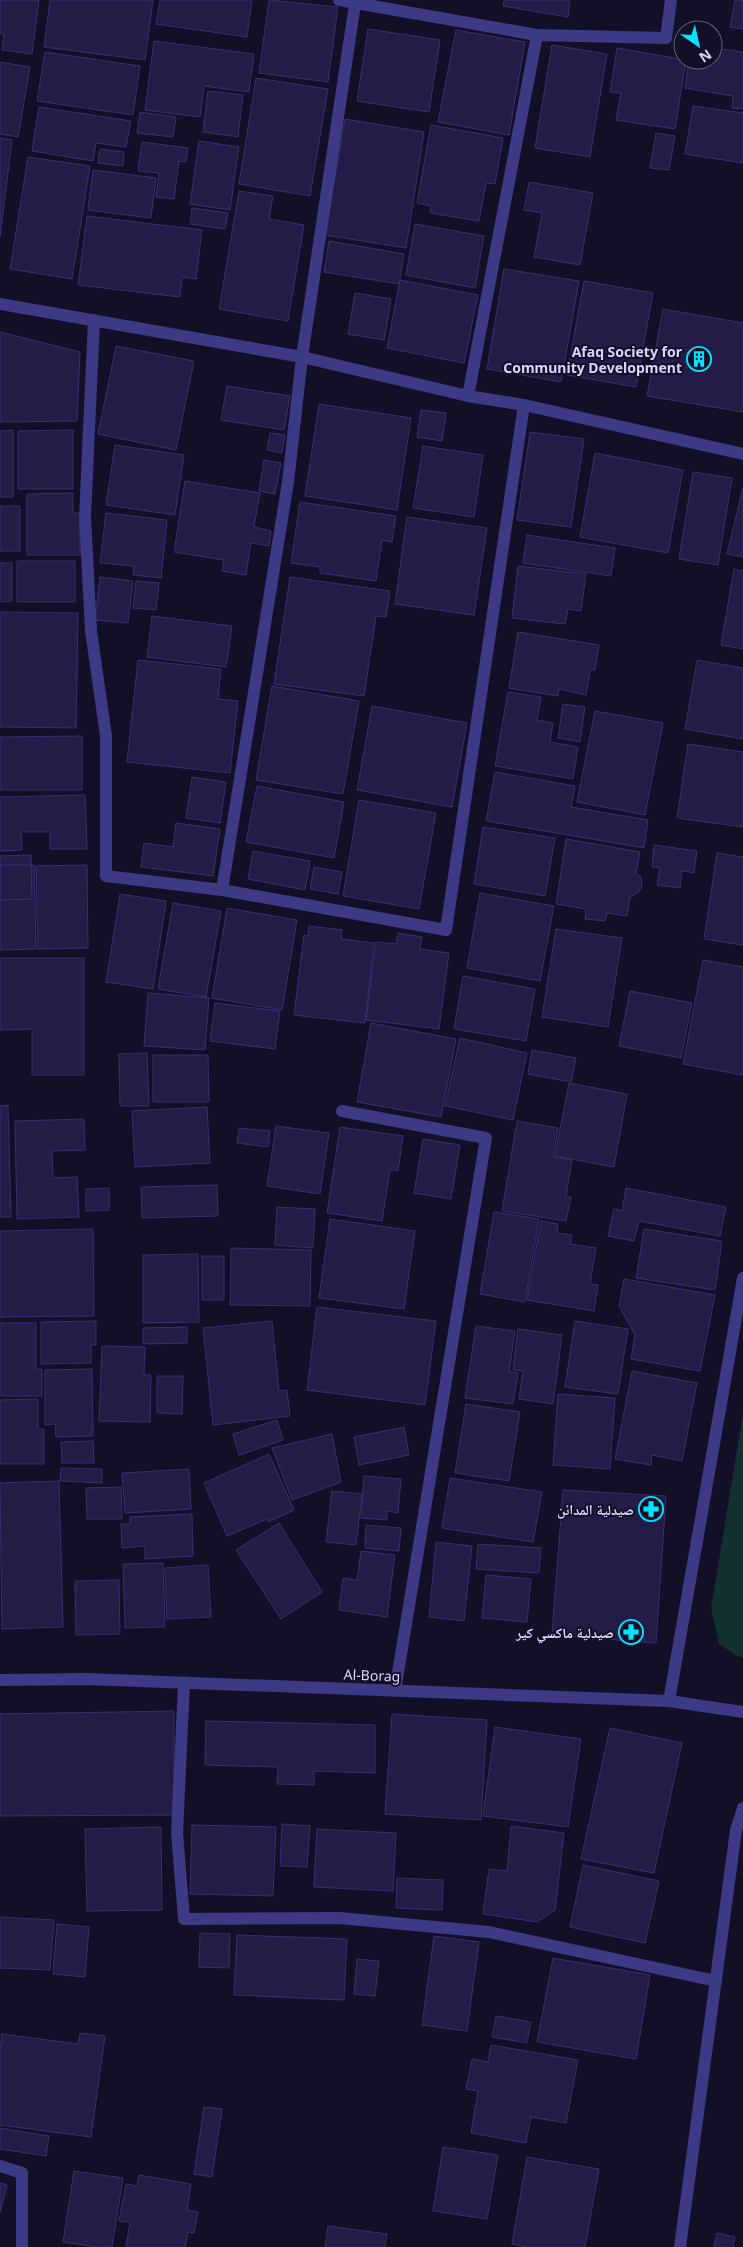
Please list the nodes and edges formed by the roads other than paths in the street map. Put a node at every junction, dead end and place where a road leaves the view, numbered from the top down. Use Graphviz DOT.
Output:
graph roads {
  1 [pos="339,0"];
  2 [pos="671,0"];
  3 [pos="355,4"];
  4 [pos="537,35"];
  5 [pos="0,304"];
  6 [pos="94,320"];
  7 [pos="302,357"];
  8 [pos="468,396"];
  9 [pos="524,405"];
  10 [pos="743,454"];
  11 [pos="222,890"];
  12 [pos="342,1111"];
  13 [pos="743,1278"];
  14 [pos="0,1680"];
  15 [pos="184,1683"];
  16 [pos="395,1691"];
  17 [pos="669,1701"];
  18 [pos="743,1712"];
  19 [pos="743,1808"];
  20 [pos="716,1981"];
  21 [pos="0,2166"];
  22 [pos="22,2247"];
  23 [pos="680,2247"];
  1 -- 3 [label="street"];
  2 -- 4 [label="street"];
  3 -- 4 [label="street"];
  3 -- 7 [label="street"];
  4 -- 8 [label="street"];
  5 -- 6 [label="street"];
  6 -- 7 [label="street"];
  6 -- 11 [label="street"];
  7 -- 8 [label="street"];
  7 -- 11 [label="street"];
  8 -- 9 [label="street"];
  9 -- 10 [label="street"];
  9 -- 11 [label="street"];
  12 -- 16 [label="street"];
  13 -- 17 [label="street"];
  14 -- 15 [label="street, Al-Borag"];
  15 -- 16 [label="street, Al-Borag"];
  15 -- 20 [label="street"];
  16 -- 17 [label="street, Al-Borag"];
  17 -- 18 [label="street, Al-Borag"];
  19 -- 20 [label="street"];
  20 -- 23 [label="street"];
  21 -- 22 [label="street"];
}
